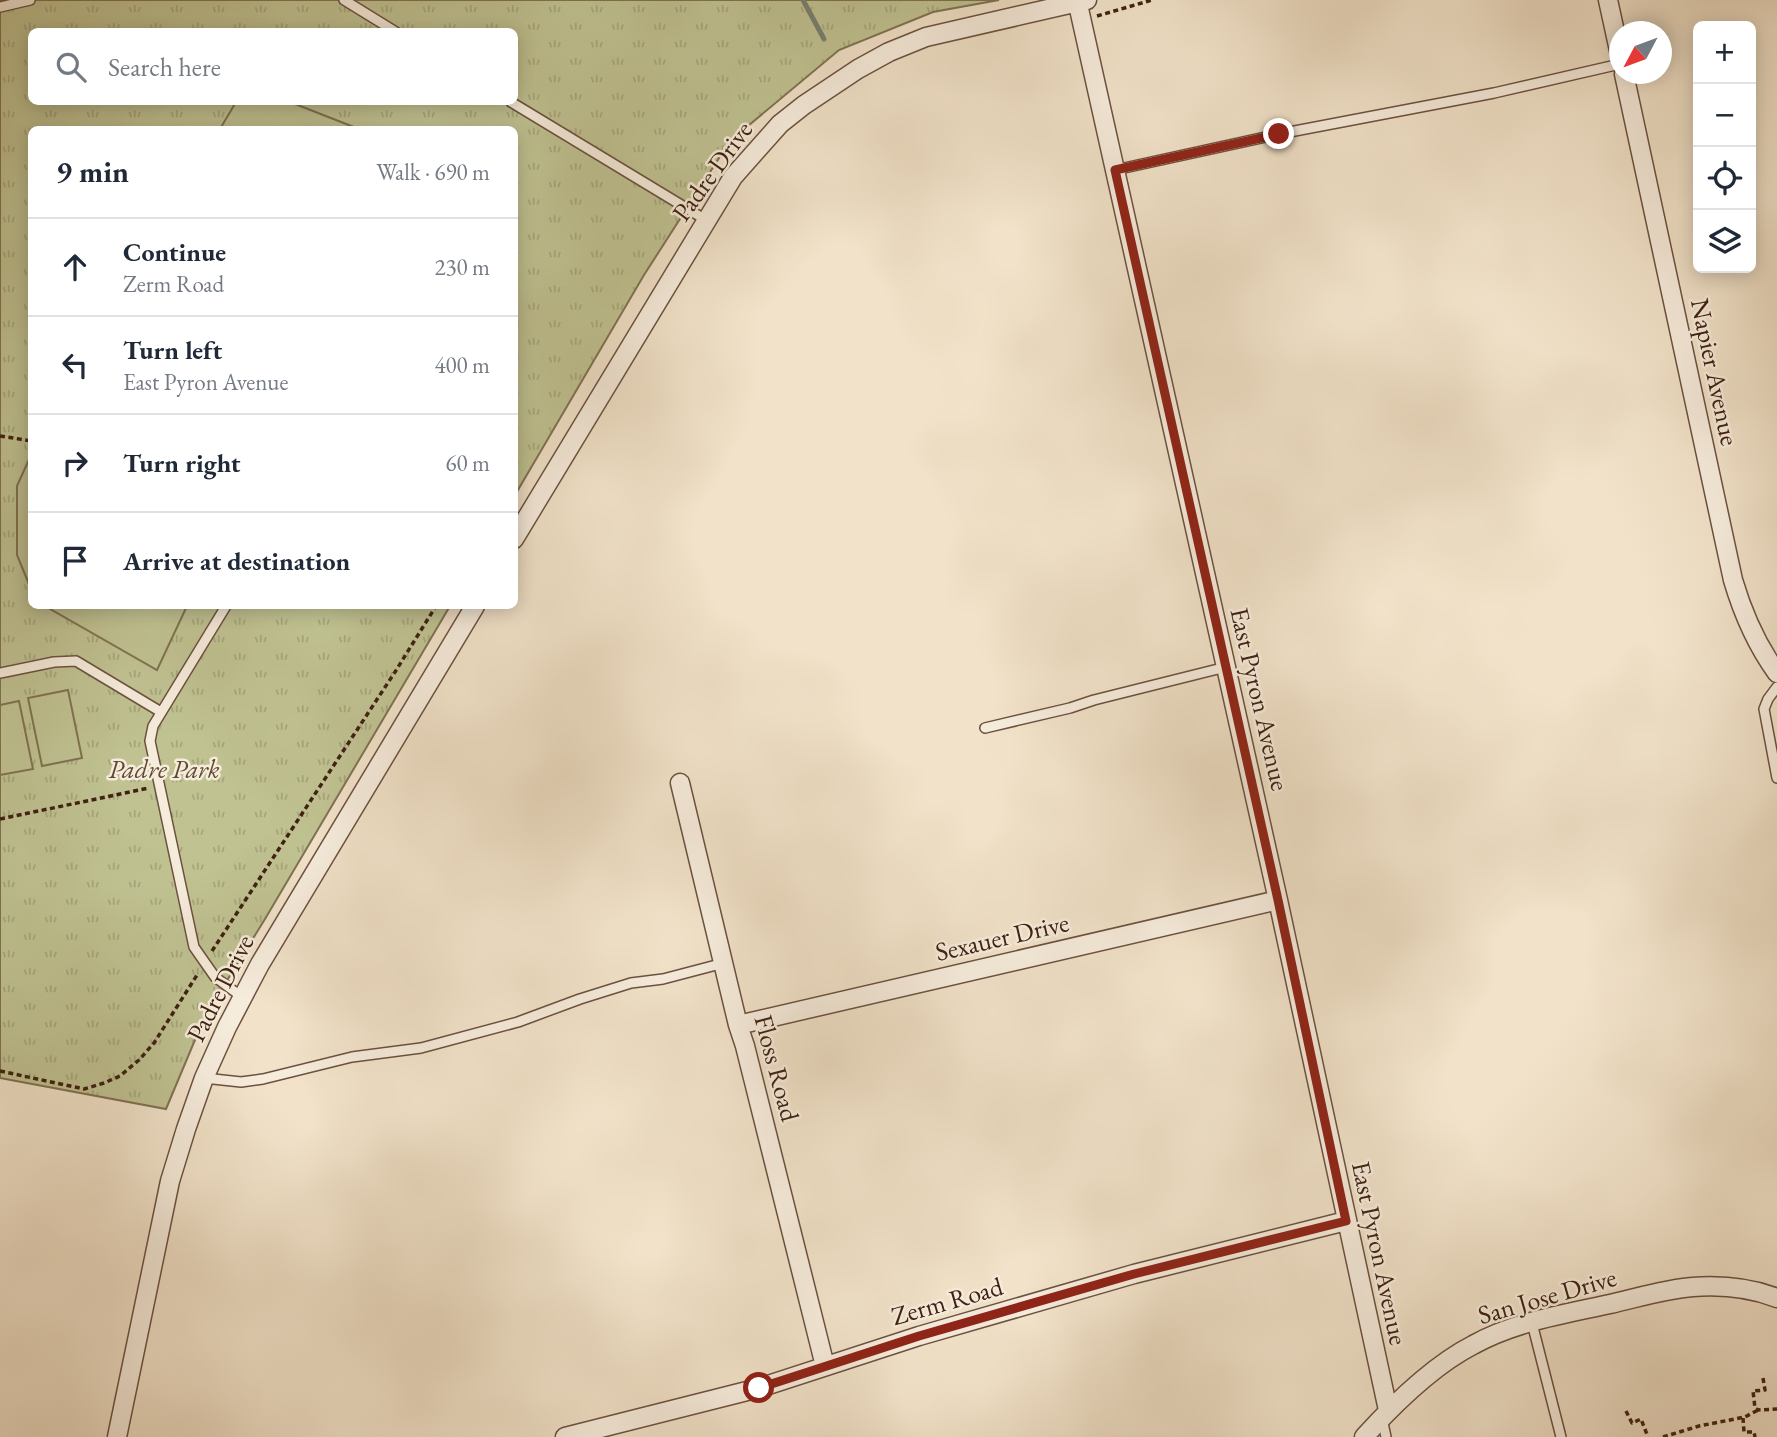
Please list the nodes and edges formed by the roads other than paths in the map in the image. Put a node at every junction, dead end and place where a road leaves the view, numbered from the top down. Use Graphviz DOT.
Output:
graph roads {
  1 [pos="30,0"];
  2 [pos="344,0"];
  3 [pos="1608,0"];
  4 [pos="1081,1"];
  5 [pos="0,7"];
  6 [pos="1612,21"];
  7 [pos="390,28"];
  8 [pos="1609,66"];
  9 [pos="1626,84"];
  10 [pos="516,105"];
  11 [pos="1115,170"];
  12 [pos="706,220"];
  13 [pos="518,532"];
  14 [pos="224,609"];
  15 [pos="473,609"];
  16 [pos="1226,667"];
  17 [pos="0,673"];
  18 [pos="1777,673"];
  19 [pos="1777,687"];
  20 [pos="161,712"];
  21 [pos="985,728"];
  22 [pos="1777,778"];
  23 [pos="680,783"];
  24 [pos="1278,900"];
  25 [pos="724,963"];
  26 [pos="242,997"];
  27 [pos="738,1025"];
  28 [pos="204,1078"];
  29 [pos="1346,1221"];
  30 [pos="1777,1298"];
  31 [pos="1532,1323"];
  32 [pos="825,1366"];
  33 [pos="1385,1414"];
  34 [pos="572,1436"];
  35 [pos="117,1437"];
  36 [pos="1364,1437"];
  37 [pos="1386,1437"];
  38 [pos="1561,1437"];
  1 -- 5 [label="lane"];
  2 -- 7 [label="lane"];
  3 -- 6 [label="street"];
  4 -- 11 [label="street, East Pyron Avenue"];
  4 -- 12 [label="street, Padre Drive"];
  8 -- 11 [label="lane"];
  9 -- 18 [label="street, Napier Avenue"];
  10 -- 12 [label="lane"];
  11 -- 16 [label="street, East Pyron Avenue"];
  12 -- 13 [label="street, Padre Drive"];
  14 -- 20 [label="lane"];
  15 -- 26 [label="street, Padre Drive"];
  16 -- 21 [label="lane"];
  16 -- 24 [label="street, East Pyron Avenue"];
  17 -- 20 [label="lane"];
  19 -- 22 [label="lane"];
  20 -- 26 [label="lane"];
  23 -- 25 [label="street, Floss Road"];
  24 -- 27 [label="street, Sexauer Drive"];
  24 -- 29 [label="street, East Pyron Avenue"];
  25 -- 27 [label="street, Floss Road"];
  25 -- 28 [label="lane"];
  26 -- 28 [label="street, Padre Drive"];
  27 -- 32 [label="street, Floss Road"];
  28 -- 35 [label="street, Padre Drive"];
  29 -- 32 [label="street, Zerm Road"];
  29 -- 33 [label="street, East Pyron Avenue"];
  30 -- 31 [label="street, San Jose Drive"];
  31 -- 33 [label="street, San Jose Drive"];
  31 -- 38 [label="lane"];
  32 -- 34 [label="street, Zerm Road"];
  33 -- 36 [label="street, San Jose Drive"];
  33 -- 37 [label="lane"];
}
